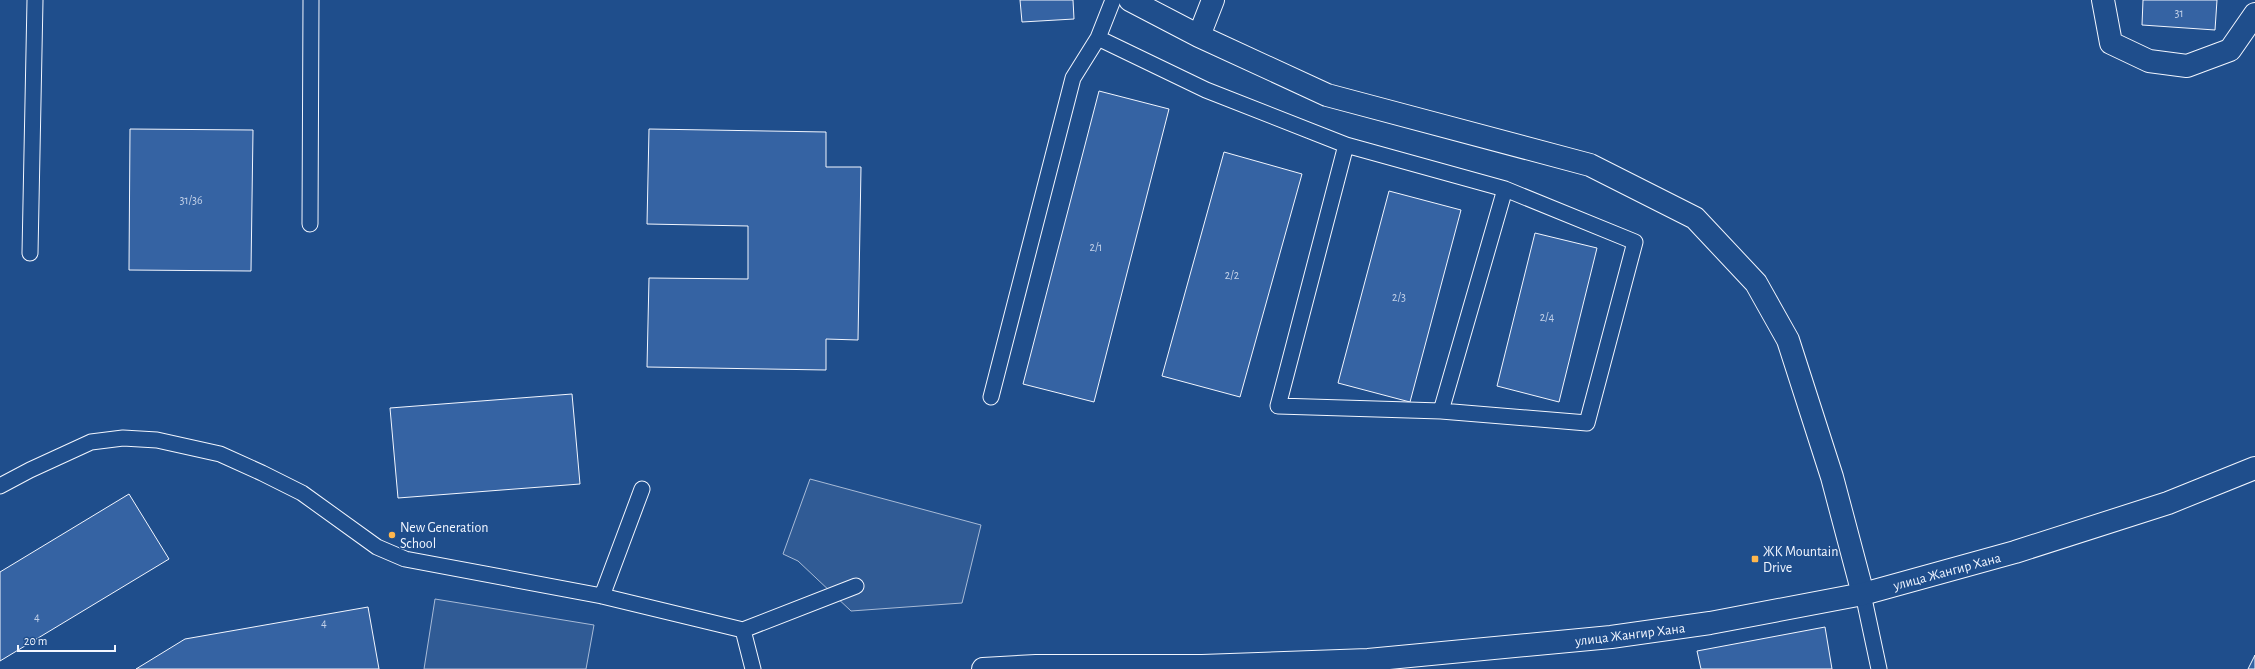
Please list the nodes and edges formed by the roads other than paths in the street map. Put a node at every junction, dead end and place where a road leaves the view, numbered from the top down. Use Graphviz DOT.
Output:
graph roads {
  1 [pos="35,0"];
  2 [pos="311,0"];
  3 [pos="1113,0"];
  4 [pos="1130,0"];
  5 [pos="1213,0"];
  6 [pos="2103,0"];
  7 [pos="2255,14"];
  8 [pos="1199,36"];
  9 [pos="1098,38"];
  10 [pos="1346,145"];
  11 [pos="1505,189"];
  12 [pos="310,224"];
  13 [pos="30,253"];
  14 [pos="991,397"];
  15 [pos="1442,411"];
  16 [pos="2255,468"];
  17 [pos="0,486"];
  18 [pos="642,489"];
  19 [pos="856,586"];
  20 [pos="1863,594"];
  21 [pos="602,596"];
  22 [pos="743,630"];
  23 [pos="753,669"];
  24 [pos="983,669"];
  25 [pos="1879,669"];
  1 -- 13 [label="lane"];
  2 -- 12 [label="lane"];
  3 -- 9 [label="lane"];
  4 -- 8 [label="street"];
  5 -- 8 [label="street"];
  6 -- 7 [label="street"];
  8 -- 20 [label="street"];
  9 -- 10 [label="lane"];
  9 -- 14 [label="lane"];
  10 -- 11 [label="lane"];
  10 -- 15 [label="lane"];
  11 -- 15 [label="lane"];
  11 -- 15 [label="lane"];
  16 -- 20 [label="street, улица Жангир Хана"];
  17 -- 21 [label="lane"];
  18 -- 21 [label="lane"];
  19 -- 22 [label="lane"];
  20 -- 24 [label="street, улица Жангир Хана"];
  20 -- 25 [label="lane"];
  21 -- 22 [label="lane"];
  22 -- 23 [label="lane"];
}
